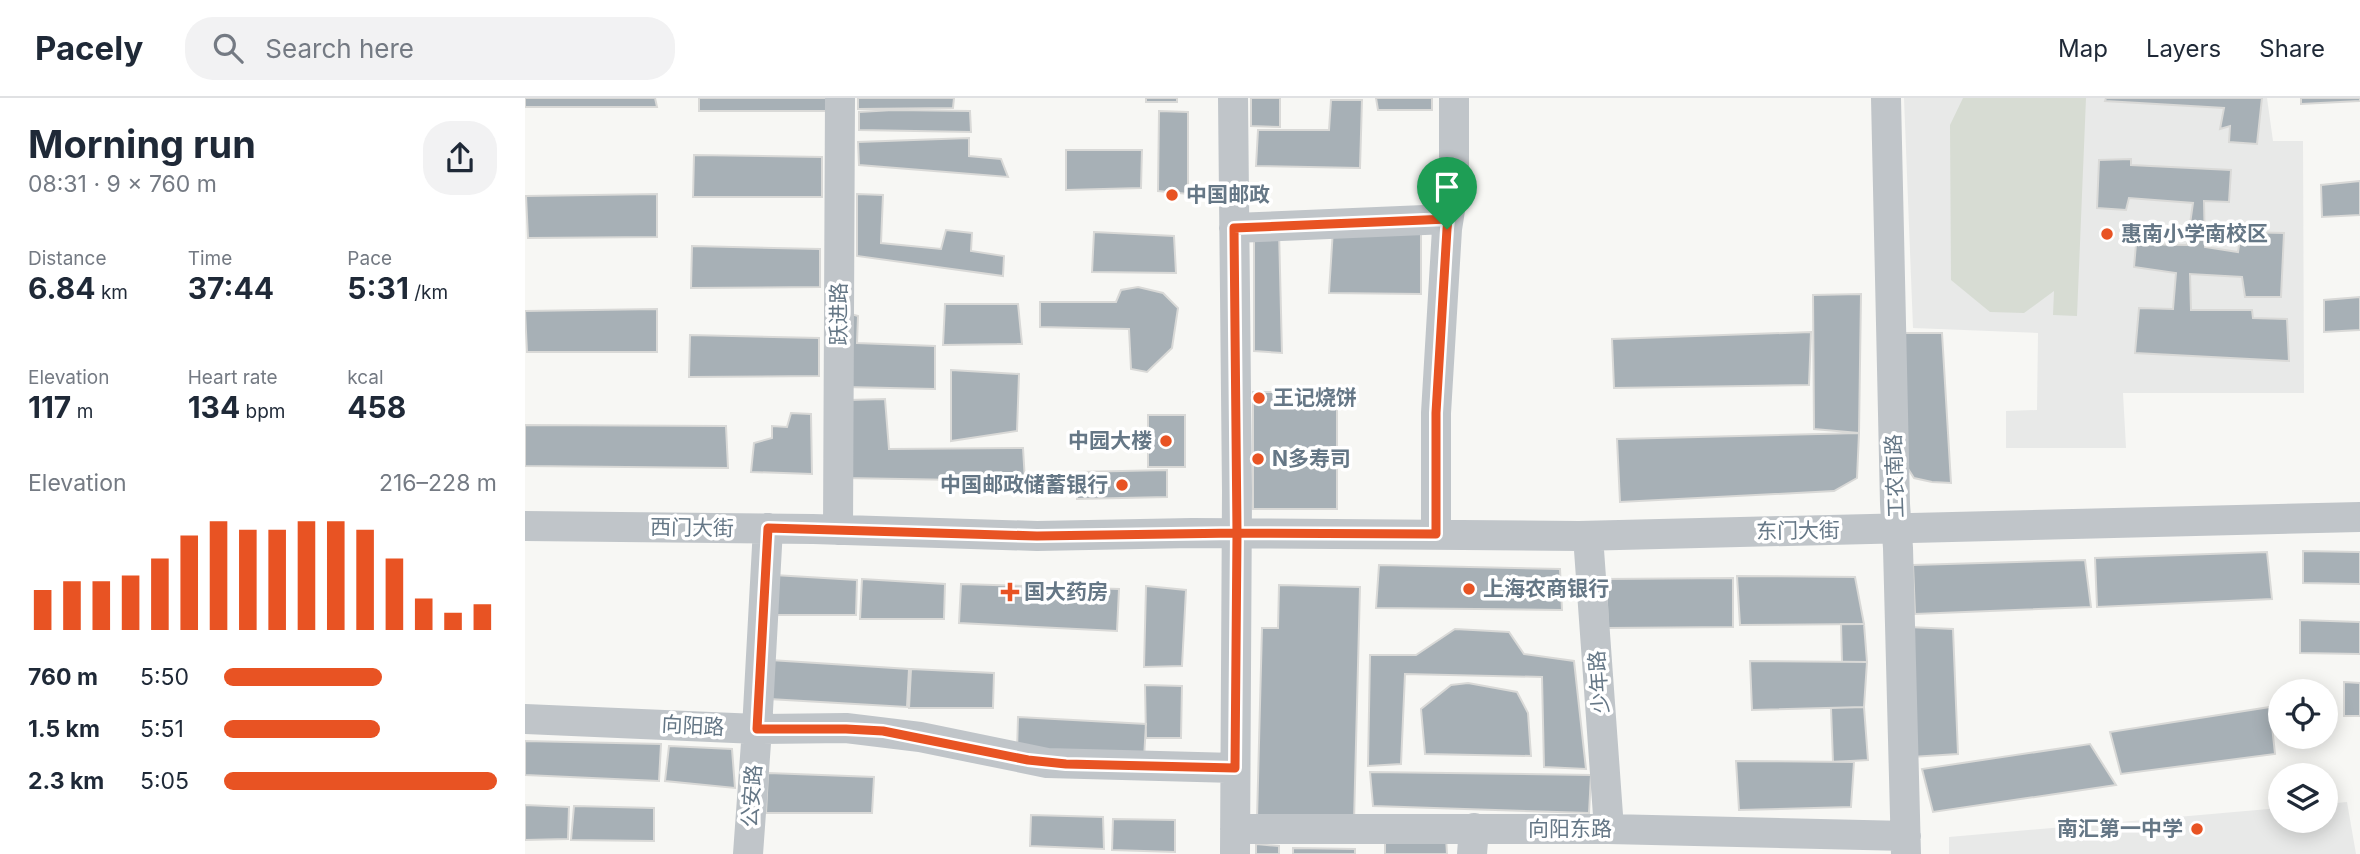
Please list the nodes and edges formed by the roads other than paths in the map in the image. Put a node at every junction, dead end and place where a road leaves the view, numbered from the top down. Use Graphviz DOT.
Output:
graph roads {
  1 [pos="840,98"];
  2 [pos="1233,98"];
  3 [pos="1454,98"];
  4 [pos="1886,98"];
  5 [pos="1448,219"];
  6 [pos="1234,228"];
  7 [pos="2360,517"];
  8 [pos="525,526"];
  9 [pos="768,528"];
  10 [pos="1896,528"];
  11 [pos="838,530"];
  12 [pos="1237,533"];
  13 [pos="1436,534"];
  14 [pos="1588,536"];
  15 [pos="525,719"];
  16 [pos="757,729"];
  17 [pos="1235,768"];
  18 [pos="1609,829"];
  19 [pos="1473,841"];
  20 [pos="1235,842"];
  21 [pos="1906,845"];
  22 [pos="748,854"];
  1 -- 11 [label="street, 跃进路"];
  2 -- 6 [label="street"];
  3 -- 5 [label="street"];
  4 -- 10 [label="street, 工农南路"];
  5 -- 6 [label="street"];
  5 -- 13 [label="street"];
  6 -- 12 [label="street"];
  7 -- 10 [label="street, 东门大街"];
  8 -- 9 [label="street, 西门大街"];
  9 -- 11 [label="street, 西门大街"];
  9 -- 16 [label="street, 公安路"];
  10 -- 14 [label="street, 东门大街"];
  10 -- 21 [label="street, 工农南路"];
  11 -- 12 [label="street, 西门大街"];
  12 -- 13 [label="street, 东门大街"];
  12 -- 17 [label="street"];
  13 -- 14 [label="street, 东门大街"];
  14 -- 18 [label="street, 少年路"];
  15 -- 16 [label="street, 向阳路"];
  16 -- 17 [label="street, 向阳路"];
  16 -- 22 [label="street, 公安路"];
  17 -- 20 [label="street"];
  18 -- 19 [label="street, 向阳东路"];
  18 -- 21 [label="street, 向阳东路"];
  19 -- 20 [label="street, 向阳东路"];
}
